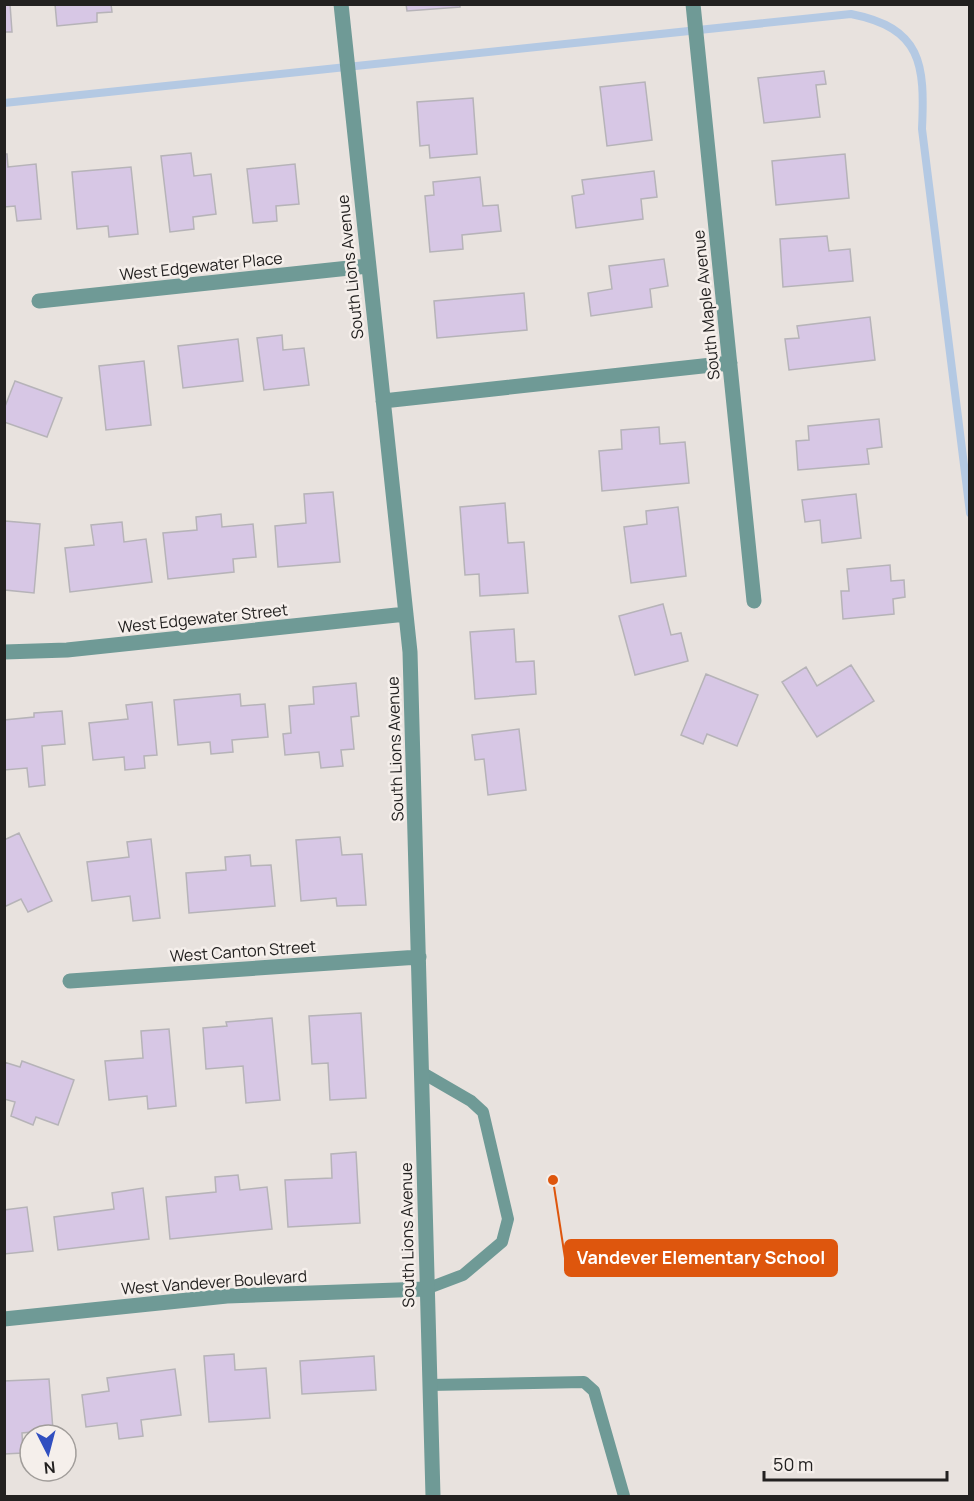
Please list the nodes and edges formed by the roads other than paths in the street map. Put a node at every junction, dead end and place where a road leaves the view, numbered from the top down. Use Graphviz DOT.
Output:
graph roads {
  1 [pos="341,4"];
  2 [pos="694,9"];
  3 [pos="368,266"];
  4 [pos="39,301"];
  5 [pos="730,363"];
  6 [pos="383,400"];
  7 [pos="754,601"];
  8 [pos="406,614"];
  9 [pos="4,652"];
  10 [pos="419,957"];
  11 [pos="70,981"];
  12 [pos="421,1072"];
  13 [pos="426,1289"];
  14 [pos="4,1319"];
  15 [pos="429,1385"];
  16 [pos="433,1497"];
  17 [pos="624,1497"];
  1 -- 3 [label="street, South Lions Avenue"];
  2 -- 5 [label="street, South Maple Avenue"];
  3 -- 4 [label="street, West Edgewater Place"];
  3 -- 6 [label="street, South Lions Avenue"];
  5 -- 6 [label="street"];
  5 -- 7 [label="street, South Maple Avenue"];
  6 -- 8 [label="street, South Lions Avenue"];
  8 -- 9 [label="street, West Edgewater Street"];
  8 -- 10 [label="street, South Lions Avenue"];
  10 -- 11 [label="street, West Canton Street"];
  10 -- 12 [label="street, South Lions Avenue"];
  12 -- 13 [label="street, South Lions Avenue"];
  12 -- 13 [label="lane"];
  13 -- 14 [label="street, West Vandever Boulevard"];
  13 -- 15 [label="street, South Lions Avenue"];
  15 -- 16 [label="street, South Lions Avenue"];
  15 -- 17 [label="lane"];
}
